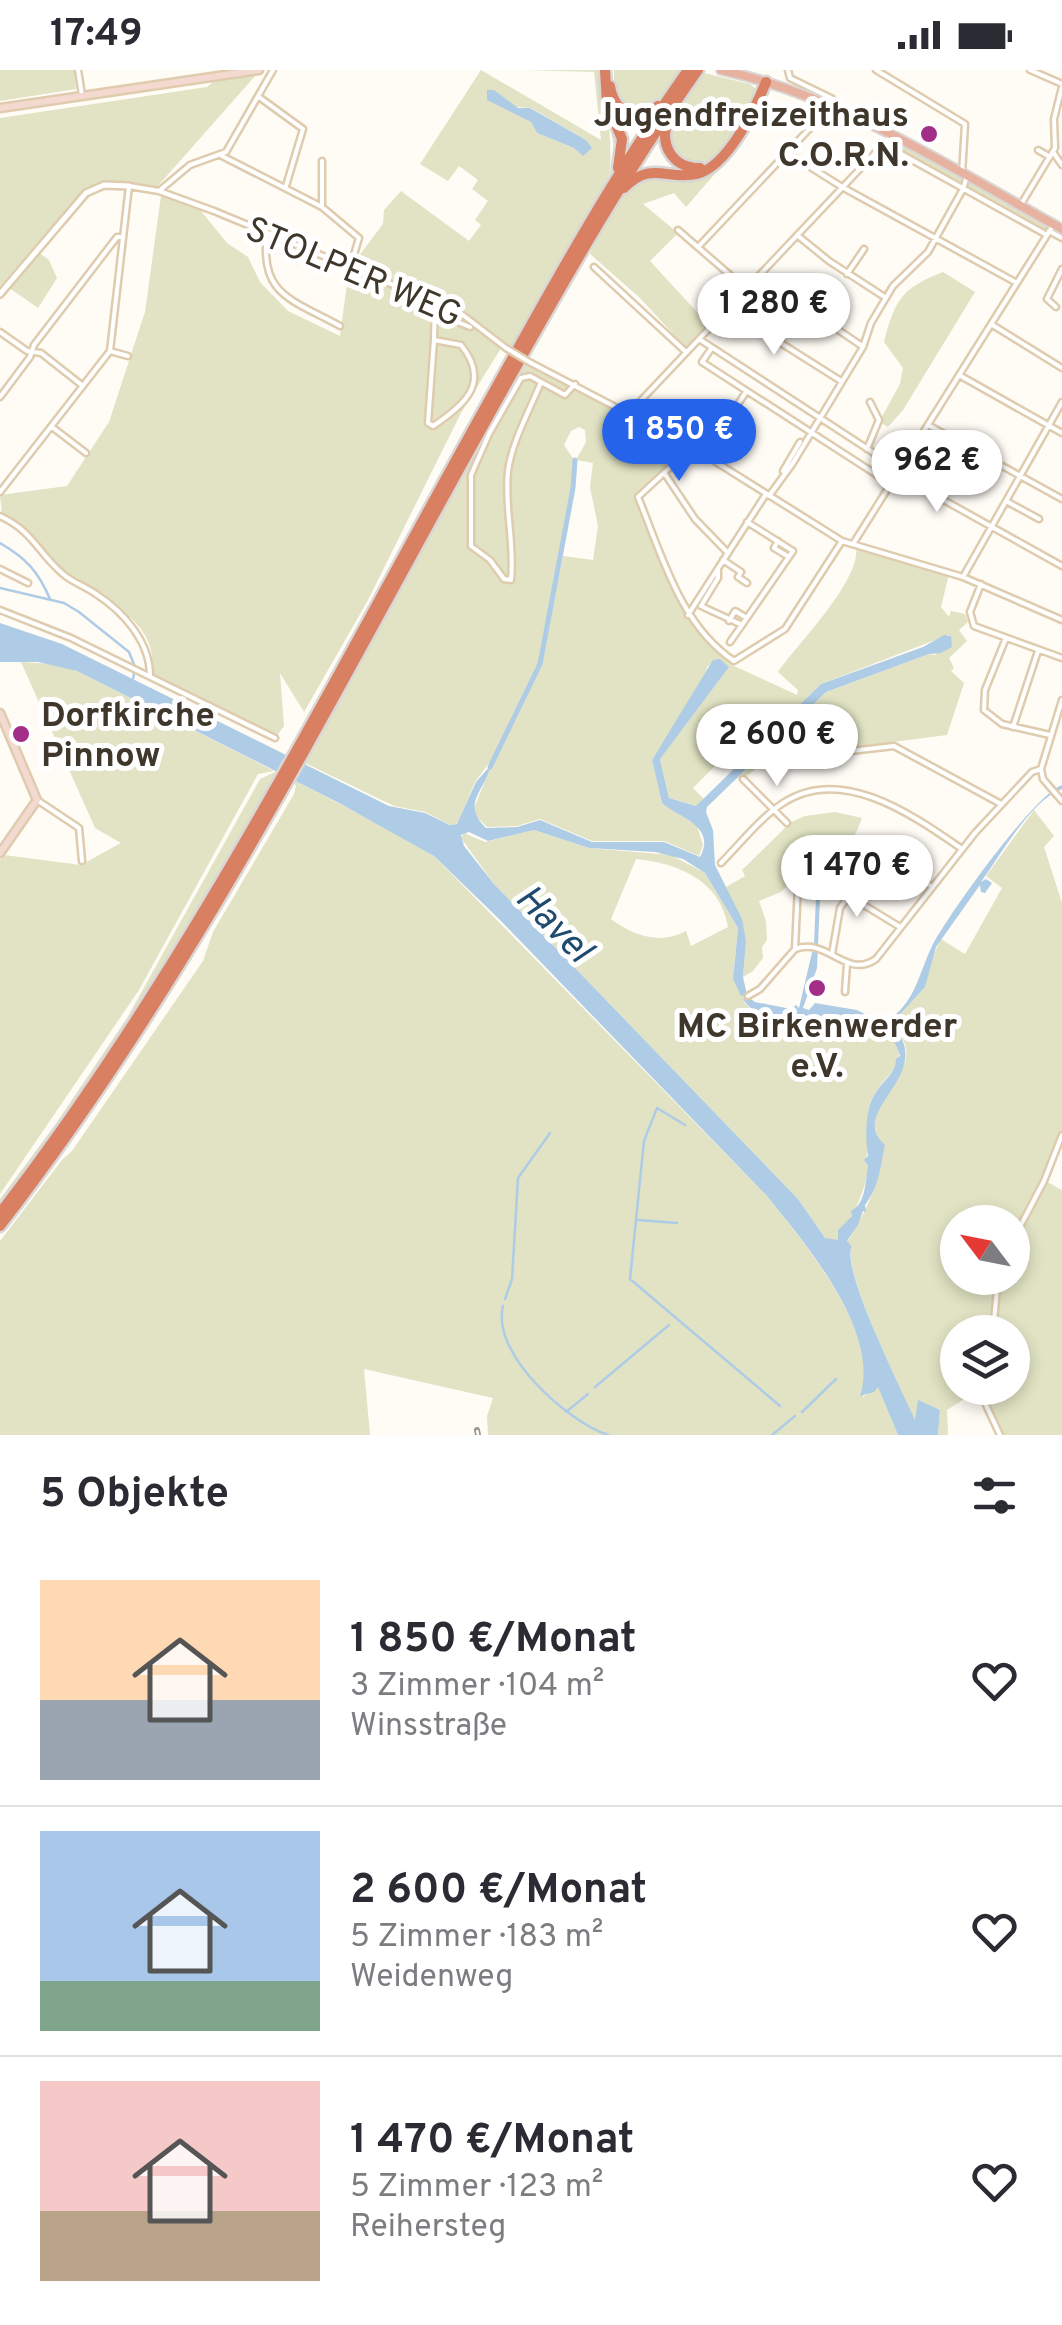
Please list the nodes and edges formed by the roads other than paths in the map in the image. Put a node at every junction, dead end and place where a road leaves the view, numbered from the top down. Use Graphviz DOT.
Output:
graph roads {
  1 [pos="78,70"];
  2 [pos="258,70"];
  3 [pos="273,70"];
  4 [pos="608,70"];
  5 [pos="688,70"];
  6 [pos="698,70"];
  7 [pos="721,70"];
  8 [pos="788,70"];
  9 [pos="876,70"];
  10 [pos="1030,70"];
  11 [pos="763,81"];
  12 [pos="1062,85"];
  13 [pos="678,91"];
  14 [pos="82,95"];
  15 [pos="259,96"];
  16 [pos="830,106"];
  17 [pos="0,108"];
  18 [pos="892,135"];
  19 [pos="1054,142"];
  20 [pos="885,144"];
  21 [pos="1062,146"];
  22 [pos="1038,150"];
  23 [pos="788,153"];
  24 [pos="1051,154"];
  25 [pos="222,156"];
  26 [pos="322,161"];
  27 [pos="1062,165"];
  28 [pos="965,175"];
  29 [pos="129,186"];
  30 [pos="286,186"];
  31 [pos="842,187"];
  32 [pos="963,189"];
  33 [pos="159,191"];
  34 [pos="605,205"];
  35 [pos="1020,206"];
  36 [pos="322,207"];
  37 [pos="678,230"];
  38 [pos="1053,230"];
  39 [pos="268,233"];
  40 [pos="797,235"];
  41 [pos="122,236"];
  42 [pos="936,238"];
  43 [pos="1062,238"];
  44 [pos="699,246"];
  45 [pos="864,249"];
  46 [pos="594,267"];
  47 [pos="350,268"];
  48 [pos="1062,268"];
  49 [pos="847,274"];
  50 [pos="758,276"];
  51 [pos="1017,283"];
  52 [pos="746,289"];
  53 [pos="0,294"];
  54 [pos="886,298"];
  55 [pos="435,303"];
  56 [pos="732,303"];
  57 [pos="1056,307"];
  58 [pos="435,313"];
  59 [pos="990,324"];
  60 [pos="340,326"];
  61 [pos="470,327"];
  62 [pos="0,332"];
  63 [pos="699,339"];
  64 [pos="434,340"];
  65 [pos="863,347"];
  66 [pos="711,348"];
  67 [pos="33,351"];
  68 [pos="110,351"];
  69 [pos="686,352"];
  70 [pos="128,356"];
  71 [pos="1062,368"];
  72 [pos="959,375"];
  73 [pos="541,381"];
  74 [pos="841,381"];
  75 [pos="575,384"];
  76 [pos="83,386"];
  77 [pos="746,392"];
  78 [pos="0,396"];
  79 [pos="870,402"];
  80 [pos="1062,402"];
  81 [pos="630,412"];
  82 [pos="818,418"];
  83 [pos="928,425"];
  84 [pos="1048,426"];
  85 [pos="52,427"];
  86 [pos="809,432"];
  87 [pos="1062,433"];
  88 [pos="800,442"];
  89 [pos="692,447"];
  90 [pos="868,448"];
  91 [pos="86,453"];
  92 [pos="705,454"];
  93 [pos="898,472"];
  94 [pos="664,474"];
  95 [pos="781,475"];
  96 [pos="1020,475"];
  97 [pos="891,484"];
  98 [pos="0,492"];
  99 [pos="767,495"];
  100 [pos="1062,499"];
  101 [pos="1006,502"];
  102 [pos="0,516"];
  103 [pos="1039,520"];
  104 [pos="748,522"];
  105 [pos="992,526"];
  106 [pos="842,541"];
  107 [pos="853,544"];
  108 [pos="728,552"];
  109 [pos="723,560"];
  110 [pos="1062,566"];
  111 [pos="0,569"];
  112 [pos="718,569"];
  113 [pos="964,577"];
  114 [pos="28,582"];
  115 [pos="748,583"];
  116 [pos="981,584"];
  117 [pos="0,610"];
  118 [pos="688,615"];
  119 [pos="747,618"];
  120 [pos="1062,620"];
  121 [pos="729,622"];
  122 [pos="742,626"];
  123 [pos="1006,638"];
  124 [pos="730,642"];
  125 [pos="1039,650"];
  126 [pos="1062,658"];
  127 [pos="150,676"];
  128 [pos="1062,700"];
  129 [pos="0,713"];
  130 [pos="1013,727"];
  131 [pos="1050,735"];
  132 [pos="276,738"];
  133 [pos="799,757"];
  134 [pos="1040,769"];
  135 [pos="743,779"];
  136 [pos="280,782"];
  137 [pos="38,800"];
  138 [pos="1062,801"];
  139 [pos="1001,804"];
  140 [pos="774,810"];
  141 [pos="788,822"];
  142 [pos="853,841"];
  143 [pos="962,849"];
  144 [pos="0,854"];
  145 [pos="880,854"];
  146 [pos="82,860"];
  147 [pos="721,863"];
  148 [pos="933,887"];
  149 [pos="847,895"];
  150 [pos="901,928"];
  151 [pos="795,949"];
  152 [pos="832,954"];
  153 [pos="847,964"];
  154 [pos="845,992"];
  155 [pos="748,996"];
  156 [pos="1061,1139"];
  157 [pos="1030,1208"];
  158 [pos="0,1213"];
  159 [pos="0,1226"];
  160 [pos="986,1405"];
  161 [pos="1000,1435"];
  1 -- 14 [label="street"];
  2 -- 14 [label="main road"];
  3 -- 15 [label="street"];
  4 -- 13 [label="highway"];
  4 -- 34 [label="highway"];
  5 -- 13 [label="highway"];
  6 -- 13 [label="highway"];
  7 -- 11 [label="main road"];
  8 -- 16 [label="street"];
  9 -- 28 [label="street"];
  10 -- 12 [label="street"];
  11 -- 13 [label="highway"];
  11 -- 16 [label="main road"];
  11 -- 34 [label="highway"];
  12 -- 19 [label="street"];
  13 -- 34 [label="highway"];
  14 -- 17 [label="main road"];
  15 -- 25 [label="street"];
  15 -- 30 [label="street"];
  16 -- 18 [label="main road"];
  16 -- 23 [label="street"];
  18 -- 20 [label="street"];
  18 -- 28 [label="main road"];
  19 -- 21 [label="street"];
  19 -- 24 [label="street"];
  20 -- 31 [label="street"];
  20 -- 32 [label="street"];
  22 -- 24 [label="street"];
  23 -- 31 [label="street"];
  23 -- 44 [label="street"];
  24 -- 27 [label="street"];
  24 -- 35 [label="street"];
  25 -- 30 [label="street"];
  25 -- 33 [label="street"];
  26 -- 36 [label="street"];
  28 -- 32 [label="street"];
  28 -- 35 [label="main road"];
  29 -- 33 [label="street, STOLPER WEG"];
  29 -- 41 [label="street"];
  29 -- 53 [label="street"];
  30 -- 36 [label="street"];
  31 -- 40 [label="street"];
  31 -- 42 [label="street"];
  32 -- 38 [label="street"];
  32 -- 42 [label="street"];
  33 -- 39 [label="street, STOLPER WEG"];
  34 -- 136 [label="highway"];
  35 -- 38 [label="main road"];
  36 -- 47 [label="street"];
  37 -- 44 [label="street"];
  38 -- 43 [label="street"];
  38 -- 51 [label="street"];
  39 -- 47 [label="street, STOLPER WEG"];
  39 -- 60 [label="street"];
  40 -- 49 [label="street"];
  40 -- 50 [label="street"];
  41 -- 67 [label="street"];
  41 -- 68 [label="street"];
  42 -- 51 [label="street"];
  42 -- 54 [label="street"];
  44 -- 52 [label="street"];
  45 -- 49 [label="street"];
  46 -- 69 [label="street"];
  47 -- 55 [label="street, STOLPER WEG"];
  48 -- 57 [label="street"];
  49 -- 54 [label="street"];
  50 -- 52 [label="street"];
  50 -- 65 [label="street"];
  51 -- 59 [label="street"];
  52 -- 56 [label="street"];
  54 -- 65 [label="street"];
  55 -- 58 [label="street"];
  55 -- 75 [label="street, STOLPER WEG, bridge"];
  56 -- 63 [label="street"];
  56 -- 74 [label="street"];
  58 -- 61 [label="street"];
  58 -- 64 [label="street"];
  59 -- 71 [label="street"];
  59 -- 72 [label="street"];
  62 -- 67 [label="street"];
  63 -- 66 [label="street"];
  63 -- 69 [label="street"];
  64 -- 64 [label="street"];
  65 -- 74 [label="street"];
  66 -- 77 [label="street"];
  66 -- 82 [label="street"];
  67 -- 76 [label="street"];
  67 -- 78 [label="street"];
  68 -- 70 [label="street"];
  68 -- 76 [label="street"];
  69 -- 81 [label="street"];
  72 -- 83 [label="street"];
  72 -- 84 [label="street"];
  73 -- 73 [label="street"];
  73 -- 75 [label="street"];
  74 -- 82 [label="street"];
  75 -- 81 [label="street, STOLPER WEG"];
  76 -- 85 [label="street"];
  77 -- 86 [label="street"];
  77 -- 92 [label="street"];
  79 -- 90 [label="street"];
  80 -- 84 [label="street"];
  81 -- 89 [label="street, STOLPER WEG"];
  82 -- 86 [label="street"];
  82 -- 90 [label="street"];
  83 -- 93 [label="street"];
  83 -- 96 [label="street"];
  84 -- 87 [label="street"];
  84 -- 96 [label="street"];
  85 -- 91 [label="street"];
  85 -- 98 [label="street"];
  86 -- 95 [label="street"];
  86 -- 97 [label="street"];
  88 -- 95 [label="street"];
  89 -- 92 [label="street, STOLPER WEG"];
  89 -- 94 [label="street"];
  90 -- 93 [label="street"];
  92 -- 99 [label="street, STOLPER WEG"];
  93 -- 97 [label="street"];
  93 -- 105 [label="street"];
  94 -- 108 [label="street"];
  94 -- 118 [label="street"];
  95 -- 99 [label="street"];
  96 -- 100 [label="street"];
  96 -- 101 [label="street"];
  97 -- 107 [label="street"];
  99 -- 104 [label="street"];
  99 -- 106 [label="street, STOLPER WEG"];
  101 -- 103 [label="street"];
  101 -- 105 [label="street"];
  102 -- 127 [label="street"];
  104 -- 108 [label="street"];
  104 -- 119 [label="street"];
  105 -- 110 [label="street"];
  105 -- 113 [label="street"];
  106 -- 107 [label="street, STOLPER WEG"];
  106 -- 118 [label="street"];
  107 -- 113 [label="street, STOLPER WEG"];
  108 -- 109 [label="street"];
  109 -- 112 [label="street"];
  109 -- 115 [label="street"];
  111 -- 114 [label="street"];
  112 -- 118 [label="street"];
  112 -- 121 [label="street"];
  113 -- 116 [label="street, STOLPER WEG"];
  116 -- 120 [label="street, STOLPER WEG"];
  116 -- 123 [label="street"];
  117 -- 127 [label="street"];
  119 -- 121 [label="street"];
  119 -- 122 [label="street"];
  121 -- 122 [label="street"];
  122 -- 124 [label="street"];
  123 -- 125 [label="street"];
  123 -- 130 [label="street"];
  125 -- 126 [label="street"];
  125 -- 130 [label="street"];
  127 -- 132 [label="street"];
  128 -- 131 [label="street"];
  129 -- 137 [label="main road"];
  130 -- 131 [label="street"];
  131 -- 134 [label="street"];
  133 -- 139 [label="street"];
  134 -- 138 [label="street"];
  134 -- 139 [label="street"];
  135 -- 140 [label="street"];
  136 -- 158 [label="highway"];
  136 -- 159 [label="highway"];
  137 -- 144 [label="main road"];
  137 -- 146 [label="street"];
  139 -- 143 [label="street"];
  140 -- 141 [label="street"];
  140 -- 143 [label="street"];
  140 -- 147 [label="street"];
  142 -- 145 [label="street"];
  143 -- 148 [label="street"];
  145 -- 148 [label="street"];
  145 -- 149 [label="street"];
  148 -- 150 [label="street"];
  149 -- 150 [label="street"];
  149 -- 151 [label="street"];
  149 -- 152 [label="street"];
  150 -- 153 [label="street"];
  151 -- 152 [label="street"];
  151 -- 155 [label="street"];
  152 -- 153 [label="street"];
  153 -- 154 [label="street"];
  156 -- 157 [label="street"];
  160 -- 161 [label="street"];
}
